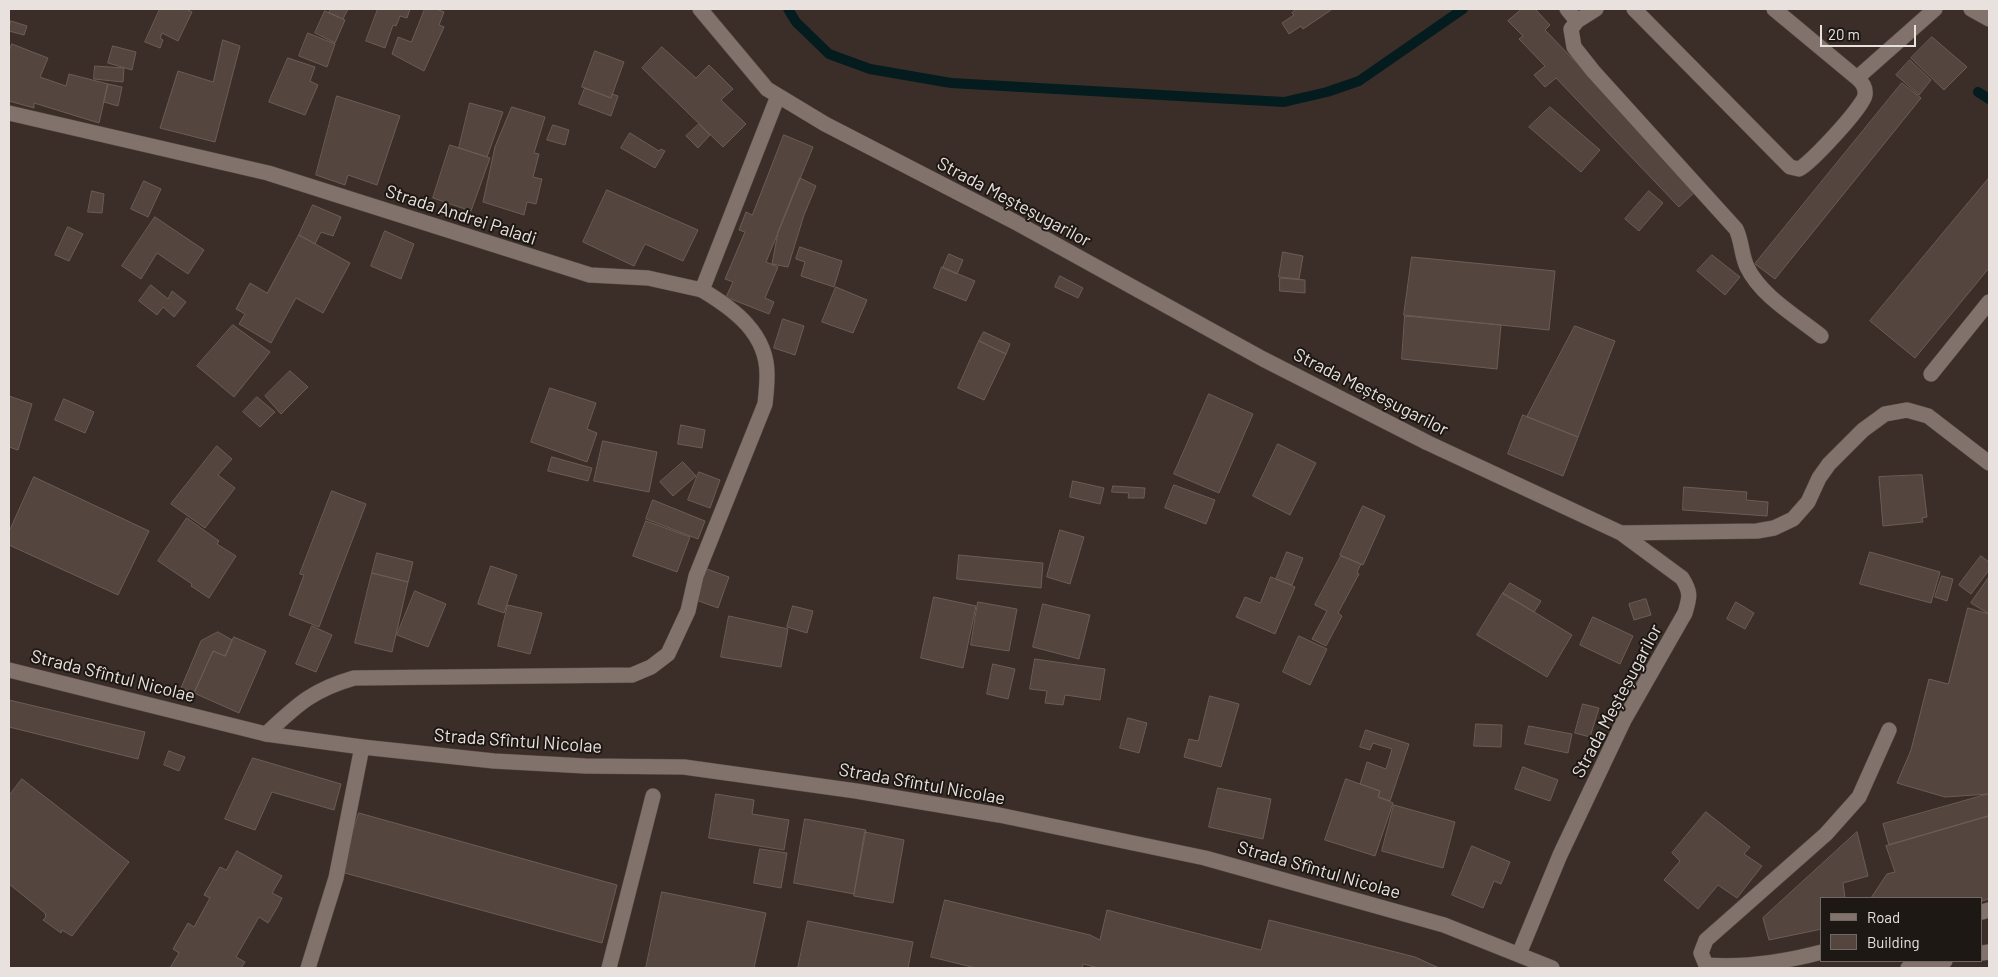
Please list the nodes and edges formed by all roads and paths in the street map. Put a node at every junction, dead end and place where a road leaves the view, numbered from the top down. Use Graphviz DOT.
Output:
graph roads {
  1 [pos="700,9"];
  2 [pos="1596,9"];
  3 [pos="1634,9"];
  4 [pos="1774,9"];
  5 [pos="1934,9"];
  6 [pos="1971,9"];
  7 [pos="1572,15"];
  8 [pos="1989,19"];
  9 [pos="1857,78"];
  10 [pos="778,96"];
  11 [pos="9,113"];
  12 [pos="702,290"];
  13 [pos="1989,302"];
  14 [pos="1820,336"];
  15 [pos="1931,374"];
  16 [pos="1989,463"];
  17 [pos="1621,533"];
  18 [pos="9,670"];
  19 [pos="1889,730"];
  20 [pos="266,734"];
  21 [pos="362,747"];
  22 [pos="653,796"];
  23 [pos="1820,953"];
  24 [pos="1518,954"];
  25 [pos="1941,962"];
  26 [pos="308,968"];
  27 [pos="609,968"];
  28 [pos="1552,968"];
  29 [pos="1908,968"];
  1 -- 10 [label="street, Strada Meșteșugarilor"];
  2 -- 7 [label="street"];
  3 -- 9 [label="street"];
  4 -- 9 [label="street"];
  5 -- 9 [label="street"];
  6 -- 8 [label="street"];
  7 -- 14 [label="street"];
  10 -- 12 [label="street"];
  10 -- 17 [label="street, Strada Meșteșugarilor"];
  11 -- 12 [label="street, Strada Andrei Paladi"];
  12 -- 20 [label="street"];
  13 -- 15 [label="street"];
  16 -- 17 [label="street"];
  17 -- 24 [label="street, Strada Meșteșugarilor"];
  18 -- 20 [label="street, Strada Sfîntul Nicolae"];
  19 -- 23 [label="street"];
  20 -- 21 [label="street, Strada Sfîntul Nicolae"];
  21 -- 24 [label="street, Strada Sfîntul Nicolae"];
  21 -- 26 [label="street"];
  22 -- 27 [label="street"];
  24 -- 28 [label="street, Strada Sfîntul Nicolae"];
  25 -- 29 [label="street"];
}
